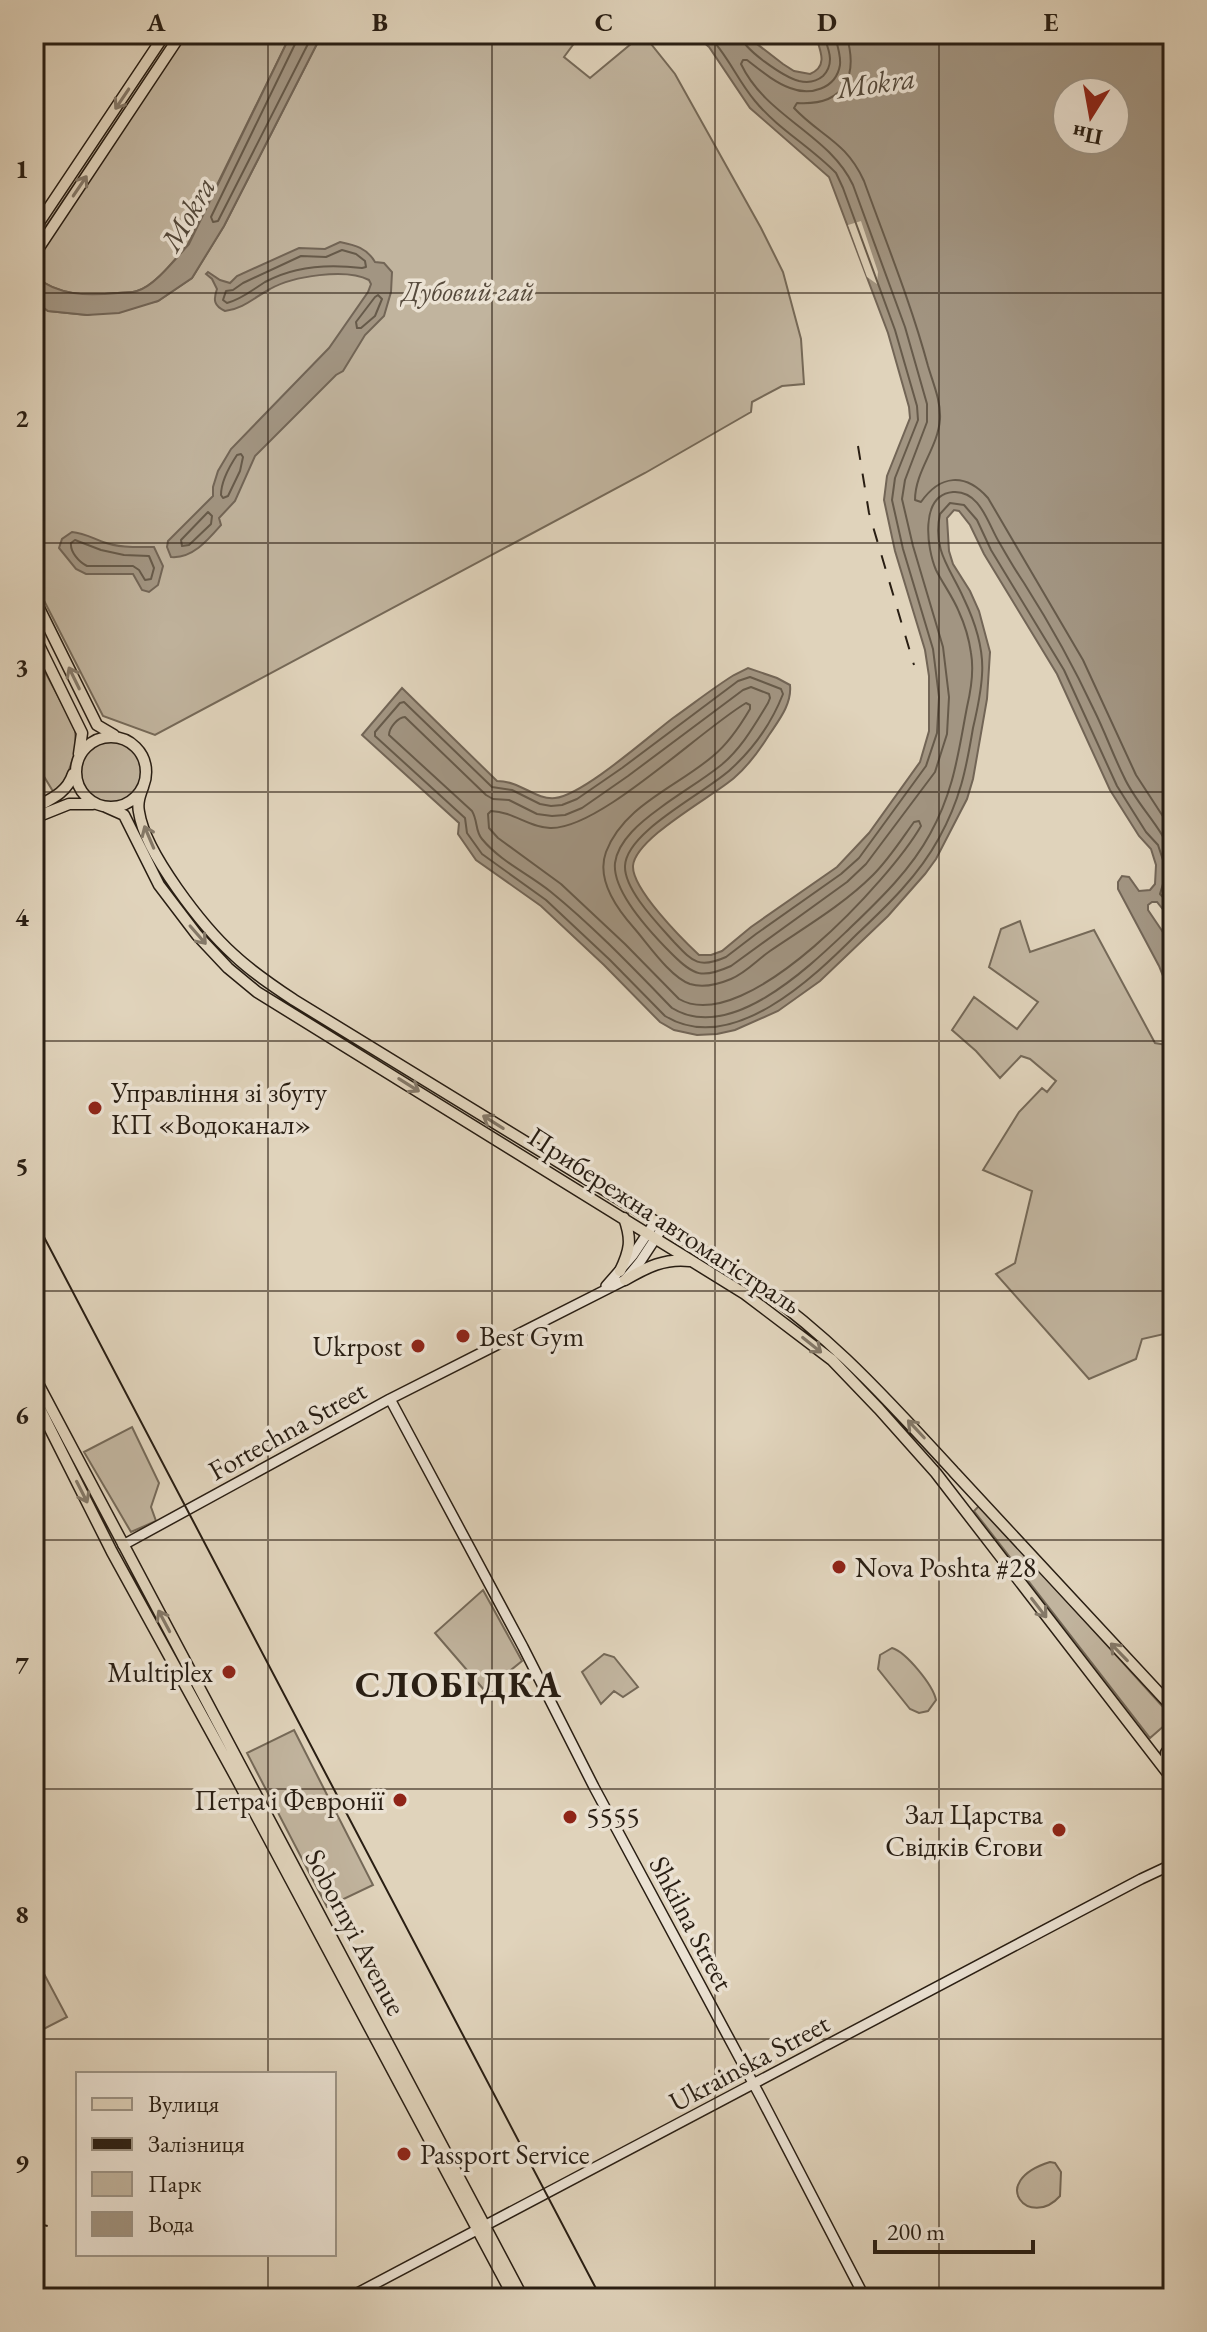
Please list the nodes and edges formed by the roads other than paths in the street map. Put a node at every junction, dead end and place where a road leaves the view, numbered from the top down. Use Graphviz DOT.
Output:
graph roads {
  1 [pos="165,34"];
  2 [pos="181,34"];
  3 [pos="34,230"];
  4 [pos="35,253"];
  5 [pos="34,598"];
  6 [pos="34,635"];
  7 [pos="119,737"];
  8 [pos="77,761"];
  9 [pos="143,787"];
  10 [pos="102,806"];
  11 [pos="34,808"];
  12 [pos="34,818"];
  13 [pos="172,880"];
  14 [pos="159,885"];
  15 [pos="184,897"];
  16 [pos="172,903"];
  17 [pos="576,1173"];
  18 [pos="589,1182"];
  19 [pos="568,1185"];
  20 [pos="582,1193"];
  21 [pos="624,1218"];
  22 [pos="659,1224"];
  23 [pos="652,1236"];
  24 [pos="694,1261"];
  25 [pos="622,1275"];
  26 [pos="751,1281"];
  27 [pos="768,1293"];
  28 [pos="745,1294"];
  29 [pos="761,1305"];
  30 [pos="34,1376"];
  31 [pos="34,1397"];
  32 [pos="390,1399"];
  33 [pos="123,1545"];
  34 [pos="1173,1708"];
  35 [pos="1173,1743"];
  36 [pos="1170,1776"];
  37 [pos="1173,1864"];
  38 [pos="341,1964"];
  39 [pos="754,2084"];
  40 [pos="481,2228"];
  41 [pos="348,2298"];
  42 [pos="514,2298"];
  43 [pos="523,2298"];
  44 [pos="865,2298"];
  1 -- 3 [label="main road, one-way"];
  4 -- 2 [label="main road, one-way"];
  7 -- 5 [label="main road, Прибережна автомагістраль, one-way"];
  6 -- 8 [label="main road, Прибережна автомагістраль"];
  7 -- 8 [label="main road"];
  7 -- 9 [label="main road, Прибережна автомагістраль"];
  8 -- 10 [label="main road, Прибережна автомагістраль"];
  8 -- 11 [label="main road"];
  9 -- 10 [label="main road"];
  13 -- 9 [label="main road, Прибережна автомагістраль, one-way"];
  10 -- 12 [label="main road"];
  10 -- 14 [label="main road, Прибережна автомагістраль"];
  13 -- 14 [label="main road"];
  13 -- 15 [label="main road, Прибережна автомагістраль"];
  14 -- 16 [label="main road, Прибережна автомагістраль"];
  15 -- 16 [label="main road"];
  17 -- 15 [label="main road, Прибережна автомагістраль, one-way"];
  16 -- 19 [label="main road, Прибережна автомагістраль, one-way"];
  17 -- 18 [label="main road, Прибережна автомагістраль"];
  17 -- 19 [label="main road"];
  18 -- 20 [label="main road"];
  18 -- 22 [label="main road, Прибережна автомагістраль"];
  19 -- 20 [label="main road, Прибережна автомагістраль"];
  20 -- 21 [label="main road, Прибережна автомагістраль"];
  21 -- 23 [label="main road, Прибережна автомагістраль"];
  21 -- 25 [label="main road"];
  22 -- 23 [label="main road"];
  22 -- 26 [label="main road, Прибережна автомагістраль"];
  23 -- 24 [label="main road, Прибережна автомагістраль"];
  23 -- 25 [label="main road"];
  24 -- 25 [label="main road"];
  24 -- 28 [label="main road, Прибережна автомагістраль"];
  25 -- 32 [label="main road, Fortechna Street"];
  26 -- 27 [label="main road, Прибережна автомагістраль"];
  26 -- 28 [label="main road"];
  27 -- 29 [label="main road"];
  34 -- 27 [label="main road, Прибережна автомагістраль, one-way"];
  28 -- 29 [label="main road, Прибережна автомагістраль"];
  29 -- 36 [label="main road, Прибережна автомагістраль, one-way"];
  30 -- 33 [label="main road, Sobornyi Avenue"];
  31 -- 38 [label="main road, Sobornyi Avenue, one-way"];
  32 -- 33 [label="main road, Fortechna Street"];
  32 -- 39 [label="main road, Shkilna Street"];
  38 -- 33 [label="main road, Sobornyi Avenue, one-way"];
  35 -- 36 [label="main road"];
  37 -- 39 [label="main road, Ukrainska Street"];
  38 -- 40 [label="main road, Sobornyi Avenue"];
  39 -- 40 [label="main road, Ukrainska Street"];
  39 -- 44 [label="main road, Shkilna Street"];
  40 -- 41 [label="main road, Ukrainska Street"];
  40 -- 42 [label="main road, Sobornyi Avenue"];
  40 -- 43 [label="main road, Sobornyi Avenue"];
}
